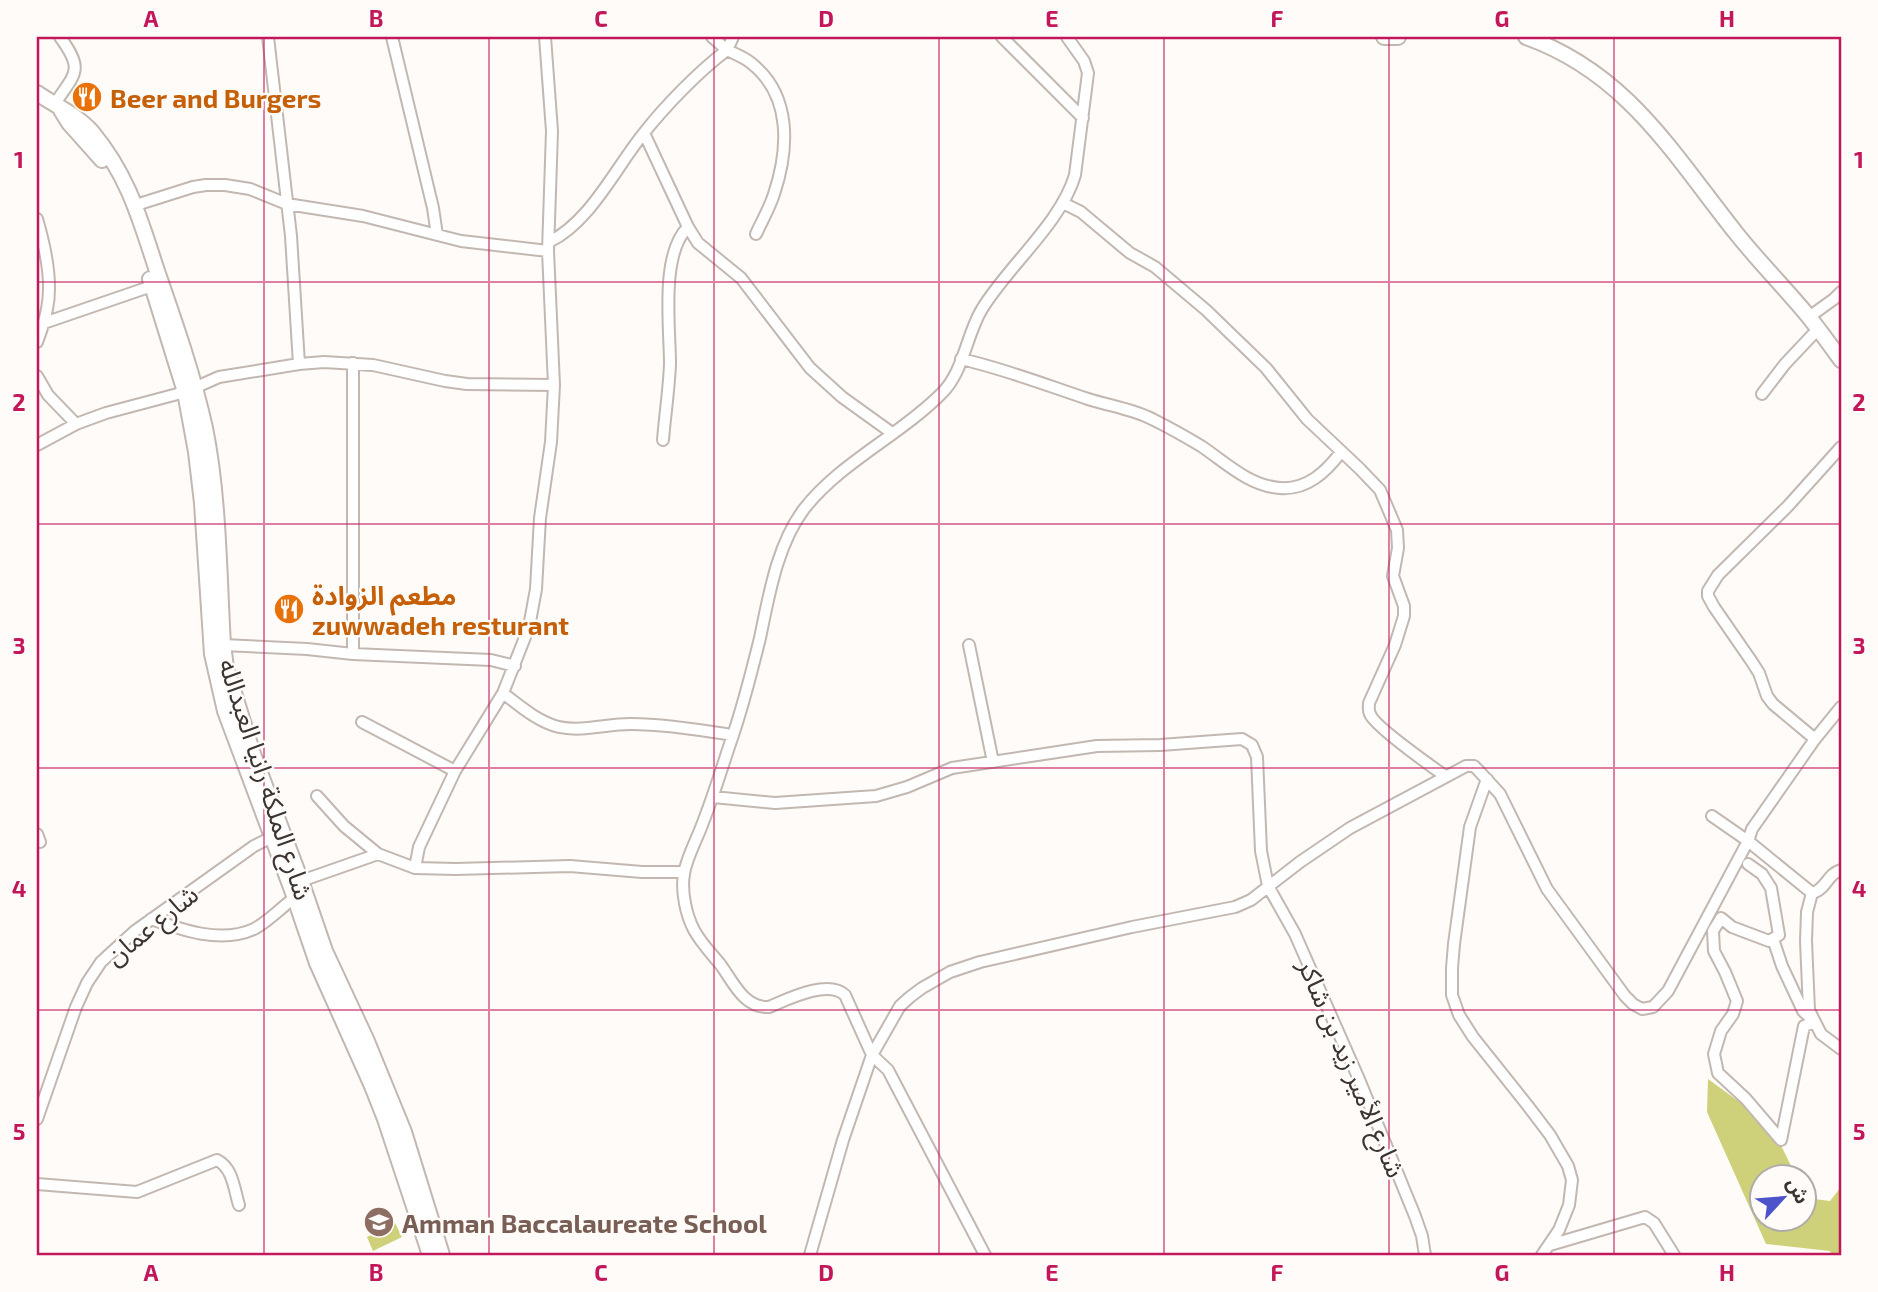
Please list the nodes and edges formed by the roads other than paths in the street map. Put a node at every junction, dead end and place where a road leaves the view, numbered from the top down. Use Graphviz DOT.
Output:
graph roads {
  1 [pos="60,37"];
  2 [pos="268,37"];
  3 [pos="393,37"];
  4 [pos="545,37"];
  5 [pos="712,37"];
  6 [pos="733,37"];
  7 [pos="1002,37"];
  8 [pos="1068,37"];
  9 [pos="1384,37"];
  10 [pos="1398,37"];
  11 [pos="1526,37"];
  12 [pos="727,50"];
  13 [pos="37,93"];
  14 [pos="57,107"];
  15 [pos="1083,118"];
  16 [pos="644,133"];
  17 [pos="1063,203"];
  18 [pos="287,204"];
  19 [pos="136,205"];
  20 [pos="37,219"];
  21 [pos="688,227"];
  22 [pos="756,233"];
  23 [pos="437,235"];
  24 [pos="548,247"];
  25 [pos="152,286"];
  26 [pos="1841,292"];
  27 [pos="44,323"];
  28 [pos="1814,323"];
  29 [pos="37,342"];
  30 [pos="961,359"];
  31 [pos="1841,360"];
  32 [pos="353,363"];
  33 [pos="299,364"];
  34 [pos="37,376"];
  35 [pos="554,386"];
  36 [pos="190,390"];
  37 [pos="1762,394"];
  38 [pos="76,424"];
  39 [pos="892,433"];
  40 [pos="663,440"];
  41 [pos="37,445"];
  42 [pos="1841,447"];
  43 [pos="1341,452"];
  44 [pos="969,645"];
  45 [pos="223,646"];
  46 [pos="353,654"];
  47 [pos="515,666"];
  48 [pos="503,693"];
  49 [pos="1841,707"];
  50 [pos="362,722"];
  51 [pos="733,735"];
  52 [pos="1815,739"];
  53 [pos="993,762"];
  54 [pos="455,771"];
  55 [pos="1445,776"];
  56 [pos="1487,779"];
  57 [pos="317,796"];
  58 [pos="713,797"];
  59 [pos="1712,816"];
  60 [pos="272,837"];
  61 [pos="1748,841"];
  62 [pos="378,854"];
  63 [pos="1748,864"];
  64 [pos="415,867"];
  65 [pos="1841,870"];
  66 [pos="684,872"];
  67 [pos="301,881"];
  68 [pos="1268,886"];
  69 [pos="1812,893"];
  70 [pos="289,902"];
  71 [pos="151,919"];
  72 [pos="1773,939"];
  73 [pos="1815,1023"];
  74 [pos="1841,1049"];
  75 [pos="872,1055"];
  76 [pos="42,1088"];
  77 [pos="37,1119"];
  78 [pos="37,1184"];
  79 [pos="239,1205"];
  80 [pos="1550,1245"];
  81 [pos="811,1254"];
  82 [pos="429,1255"];
  83 [pos="442,1255"];
  84 [pos="985,1255"];
  85 [pos="1426,1255"];
  86 [pos="1542,1255"];
  87 [pos="1674,1255"];
  1 -- 14 [label="street"];
  2 -- 18 [label="street"];
  3 -- 23 [label="street"];
  4 -- 24 [label="street"];
  5 -- 12 [label="street"];
  6 -- 12 [label="street"];
  7 -- 15 [label="street"];
  8 -- 15 [label="street"];
  9 -- 10 [label="main road"];
  11 -- 28 [label="main road"];
  12 -- 16 [label="street"];
  12 -- 22 [label="street"];
  13 -- 14 [label="main road, شارع الملكة رانيا العبدالله"];
  14 -- 19 [label="main road, شارع الملكة رانيا العبدالله"];
  14 -- 25 [label="main road, شارع الملكة رانيا العبدالله"];
  15 -- 17 [label="street"];
  16 -- 21 [label="street"];
  16 -- 24 [label="street"];
  17 -- 30 [label="street"];
  17 -- 43 [label="street"];
  18 -- 19 [label="street"];
  18 -- 23 [label="street"];
  18 -- 33 [label="street"];
  19 -- 36 [label="main road, شارع الملكة رانيا العبدالله"];
  20 -- 27 [label="street"];
  21 -- 39 [label="street"];
  21 -- 40 [label="street"];
  23 -- 24 [label="street"];
  24 -- 35 [label="street"];
  25 -- 27 [label="street"];
  25 -- 36 [label="main road, شارع الملكة رانيا العبدالله"];
  26 -- 28 [label="street"];
  27 -- 29 [label="street"];
  28 -- 31 [label="main road"];
  28 -- 37 [label="street"];
  30 -- 39 [label="street"];
  30 -- 43 [label="street"];
  32 -- 33 [label="street"];
  32 -- 35 [label="street"];
  32 -- 46 [label="street"];
  33 -- 36 [label="street"];
  34 -- 38 [label="street"];
  35 -- 47 [label="street"];
  36 -- 38 [label="street"];
  36 -- 45 [label="main road, شارع الملكة رانيا العبدالله"];
  36 -- 60 [label="main road, شارع الملكة رانيا العبدالله"];
  38 -- 41 [label="street"];
  39 -- 51 [label="street"];
  42 -- 52 [label="street"];
  43 -- 55 [label="street"];
  44 -- 53 [label="street"];
  45 -- 46 [label="street"];
  45 -- 67 [label="main road, شارع الملكة رانيا العبدالله"];
  46 -- 47 [label="street"];
  47 -- 48 [label="street"];
  48 -- 51 [label="street"];
  48 -- 54 [label="street"];
  49 -- 52 [label="street"];
  50 -- 54 [label="street"];
  51 -- 58 [label="street"];
  52 -- 61 [label="street"];
  53 -- 58 [label="street"];
  53 -- 68 [label="street, شارع الأمير زيد بن شاكر"];
  54 -- 64 [label="street"];
  55 -- 56 [label="street"];
  55 -- 68 [label="street"];
  56 -- 61 [label="street"];
  56 -- 80 [label="street"];
  57 -- 62 [label="street"];
  58 -- 66 [label="street"];
  59 -- 61 [label="street"];
  60 -- 71 [label="street, شارع عمان"];
  60 -- 82 [label="main road, شارع الملكة رانيا العبدالله"];
  61 -- 69 [label="street"];
  62 -- 64 [label="street"];
  62 -- 67 [label="street"];
  63 -- 72 [label="street"];
  64 -- 66 [label="street"];
  65 -- 69 [label="street"];
  66 -- 75 [label="street"];
  67 -- 83 [label="main road, شارع الملكة رانيا العبدالله"];
  68 -- 75 [label="street"];
  68 -- 85 [label="street, شارع الأمير زيد بن شاكر"];
  69 -- 73 [label="street"];
  70 -- 71 [label="street"];
  71 -- 76 [label="street, شارع عمان"];
  72 -- 73 [label="street"];
  72 -- 73 [label="street"];
  73 -- 74 [label="street"];
  75 -- 81 [label="street"];
  75 -- 84 [label="street"];
  76 -- 77 [label="street, شارع عمان"];
  78 -- 79 [label="street"];
  80 -- 86 [label="street"];
  80 -- 87 [label="street"];
}
